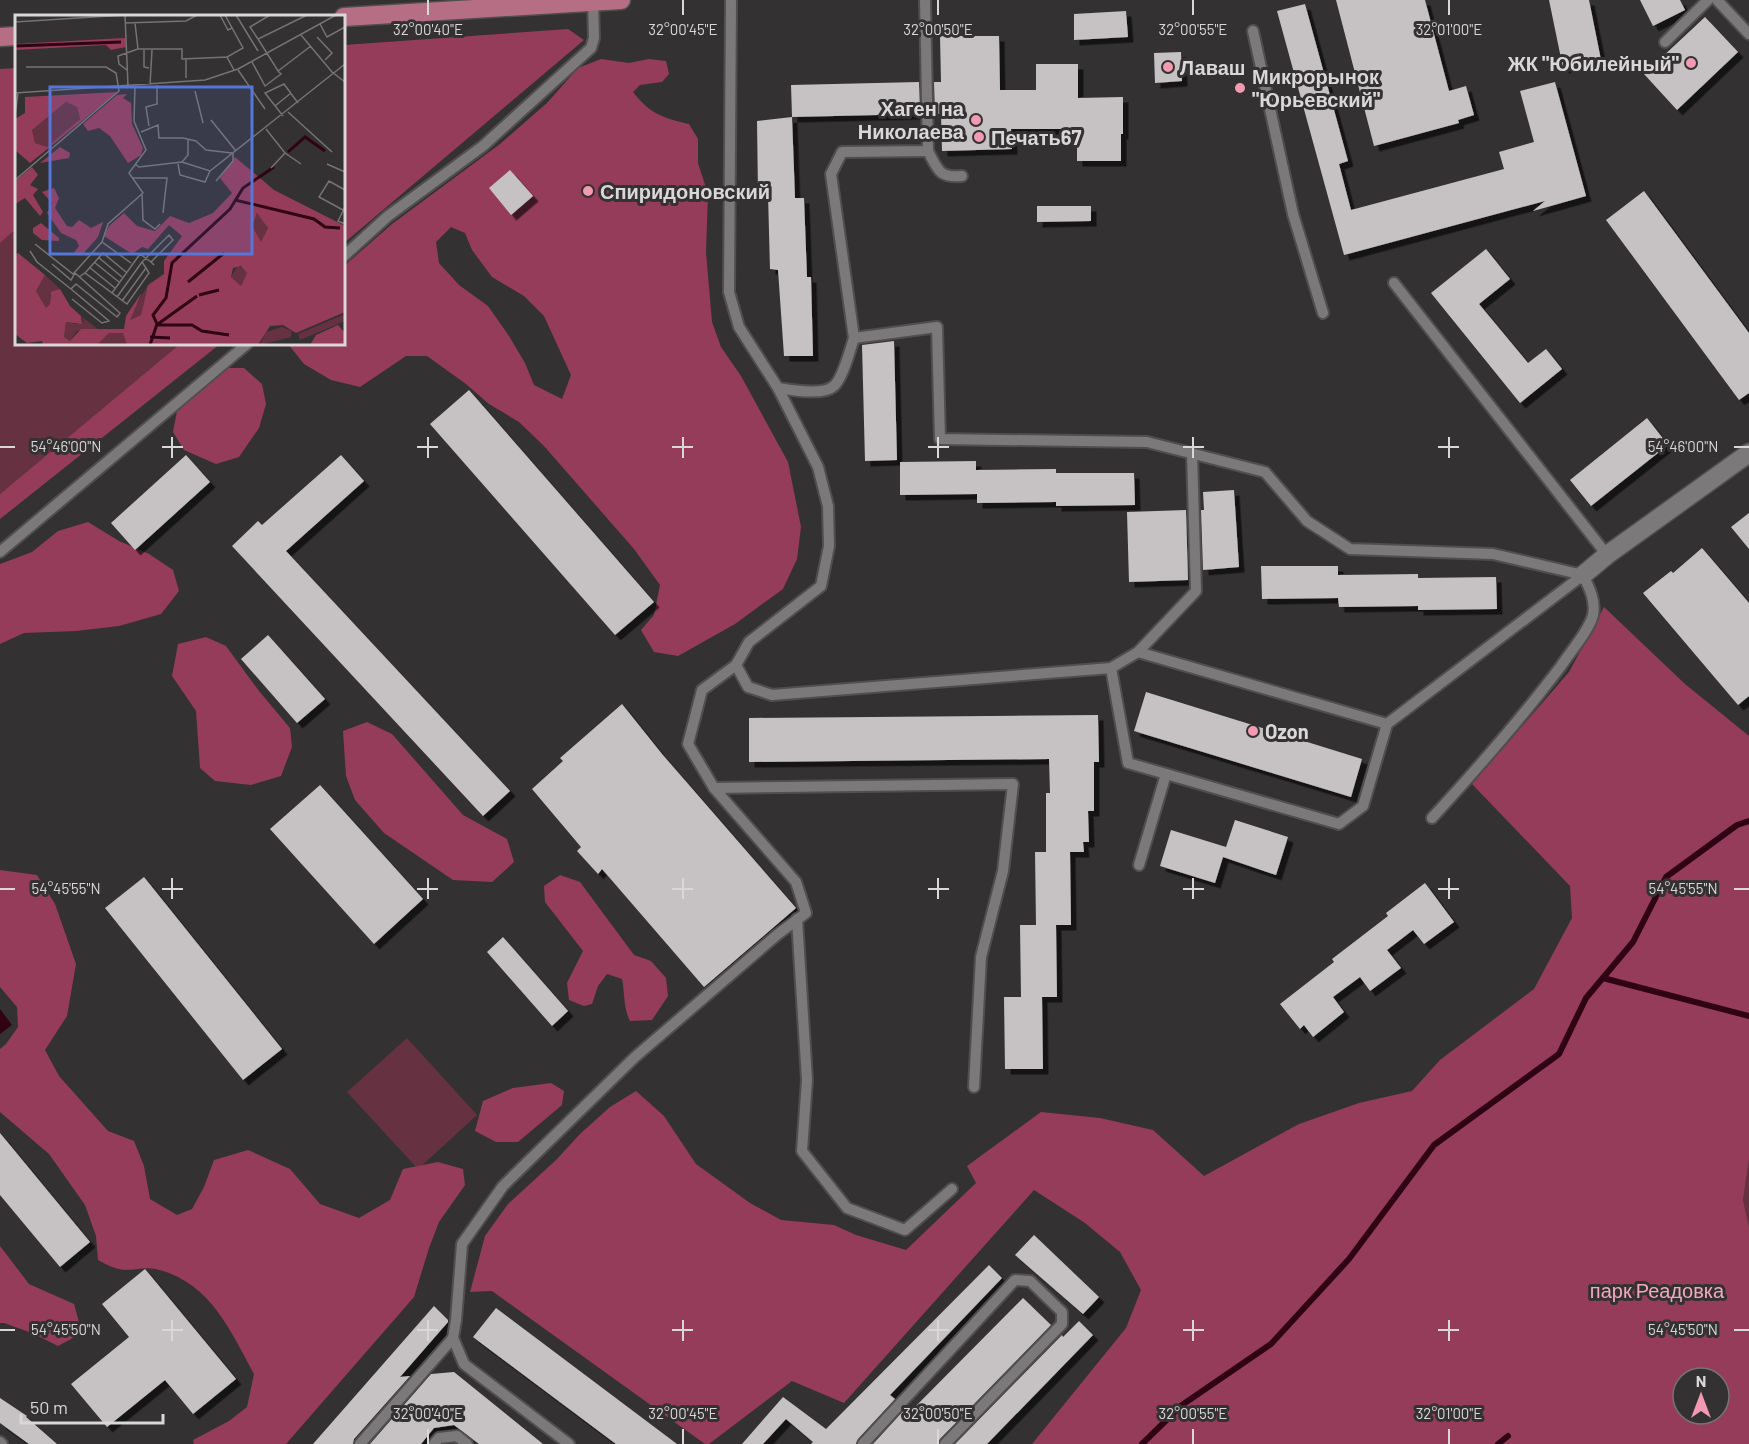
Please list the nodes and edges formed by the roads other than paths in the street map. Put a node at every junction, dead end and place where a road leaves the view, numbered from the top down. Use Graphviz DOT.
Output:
graph roads {
  1 [pos="621,0"];
  2 [pos="731,0"];
  3 [pos="925,0"];
  4 [pos="1708,0"];
  5 [pos="1717,0"];
  6 [pos="593,1"];
  7 [pos="345,17"];
  8 [pos="1253,31"];
  9 [pos="1749,34"];
  10 [pos="15,36"];
  11 [pos="0,37"];
  12 [pos="1665,42"];
  13 [pos="928,151"];
  14 [pos="962,176"];
  15 [pos="345,255"];
  16 [pos="1394,283"];
  17 [pos="1323,313"];
  18 [pos="855,338"];
  19 [pos="246,345"];
  20 [pos="778,388"];
  21 [pos="1192,453"];
  22 [pos="1749,453"];
  23 [pos="0,552"];
  24 [pos="1607,555"];
  25 [pos="1583,575"];
  26 [pos="1138,652"];
  27 [pos="736,665"];
  28 [pos="1111,668"];
  29 [pos="1387,724"];
  30 [pos="1166,774"];
  31 [pos="714,788"];
  32 [pos="1432,818"];
  33 [pos="1138,865"];
  34 [pos="797,919"];
  35 [pos="974,1087"];
  36 [pos="952,1189"];
  37 [pos="453,1338"];
  38 [pos="360,1444"];
  39 [pos="434,1444"];
  40 [pos="467,1444"];
  41 [pos="569,1444"];
  42 [pos="863,1444"];
  43 [pos="945,1444"];
  1 -- 6 [label="main road"];
  2 -- 20 [label="lane"];
  3 -- 13 [label="lane"];
  4 -- 12 [label="lane"];
  5 -- 9 [label="lane"];
  6 -- 7 [label="main road"];
  6 -- 15 [label="lane"];
  8 -- 17 [label="lane"];
  10 -- 11 [label="main road"];
  13 -- 14 [label="lane"];
  13 -- 18 [label="lane"];
  16 -- 24 [label="lane"];
  18 -- 20 [label="lane"];
  18 -- 21 [label="lane"];
  19 -- 23 [label="lane"];
  20 -- 27 [label="lane"];
  21 -- 25 [label="lane"];
  21 -- 26 [label="lane"];
  22 -- 24 [label="street"];
  24 -- 25 [label="street"];
  25 -- 29 [label="lane"];
  25 -- 32 [label="lane"];
  26 -- 28 [label="lane"];
  26 -- 29 [label="lane"];
  27 -- 28 [label="lane"];
  27 -- 31 [label="lane"];
  28 -- 30 [label="lane"];
  29 -- 30 [label="lane"];
  30 -- 33 [label="lane"];
  31 -- 34 [label="lane"];
  31 -- 35 [label="lane"];
  34 -- 36 [label="lane"];
  34 -- 37 [label="lane"];
  37 -- 38 [label="lane"];
  37 -- 41 [label="lane"];
  39 -- 40 [label="lane"];
  42 -- 43 [label="lane"];
}
